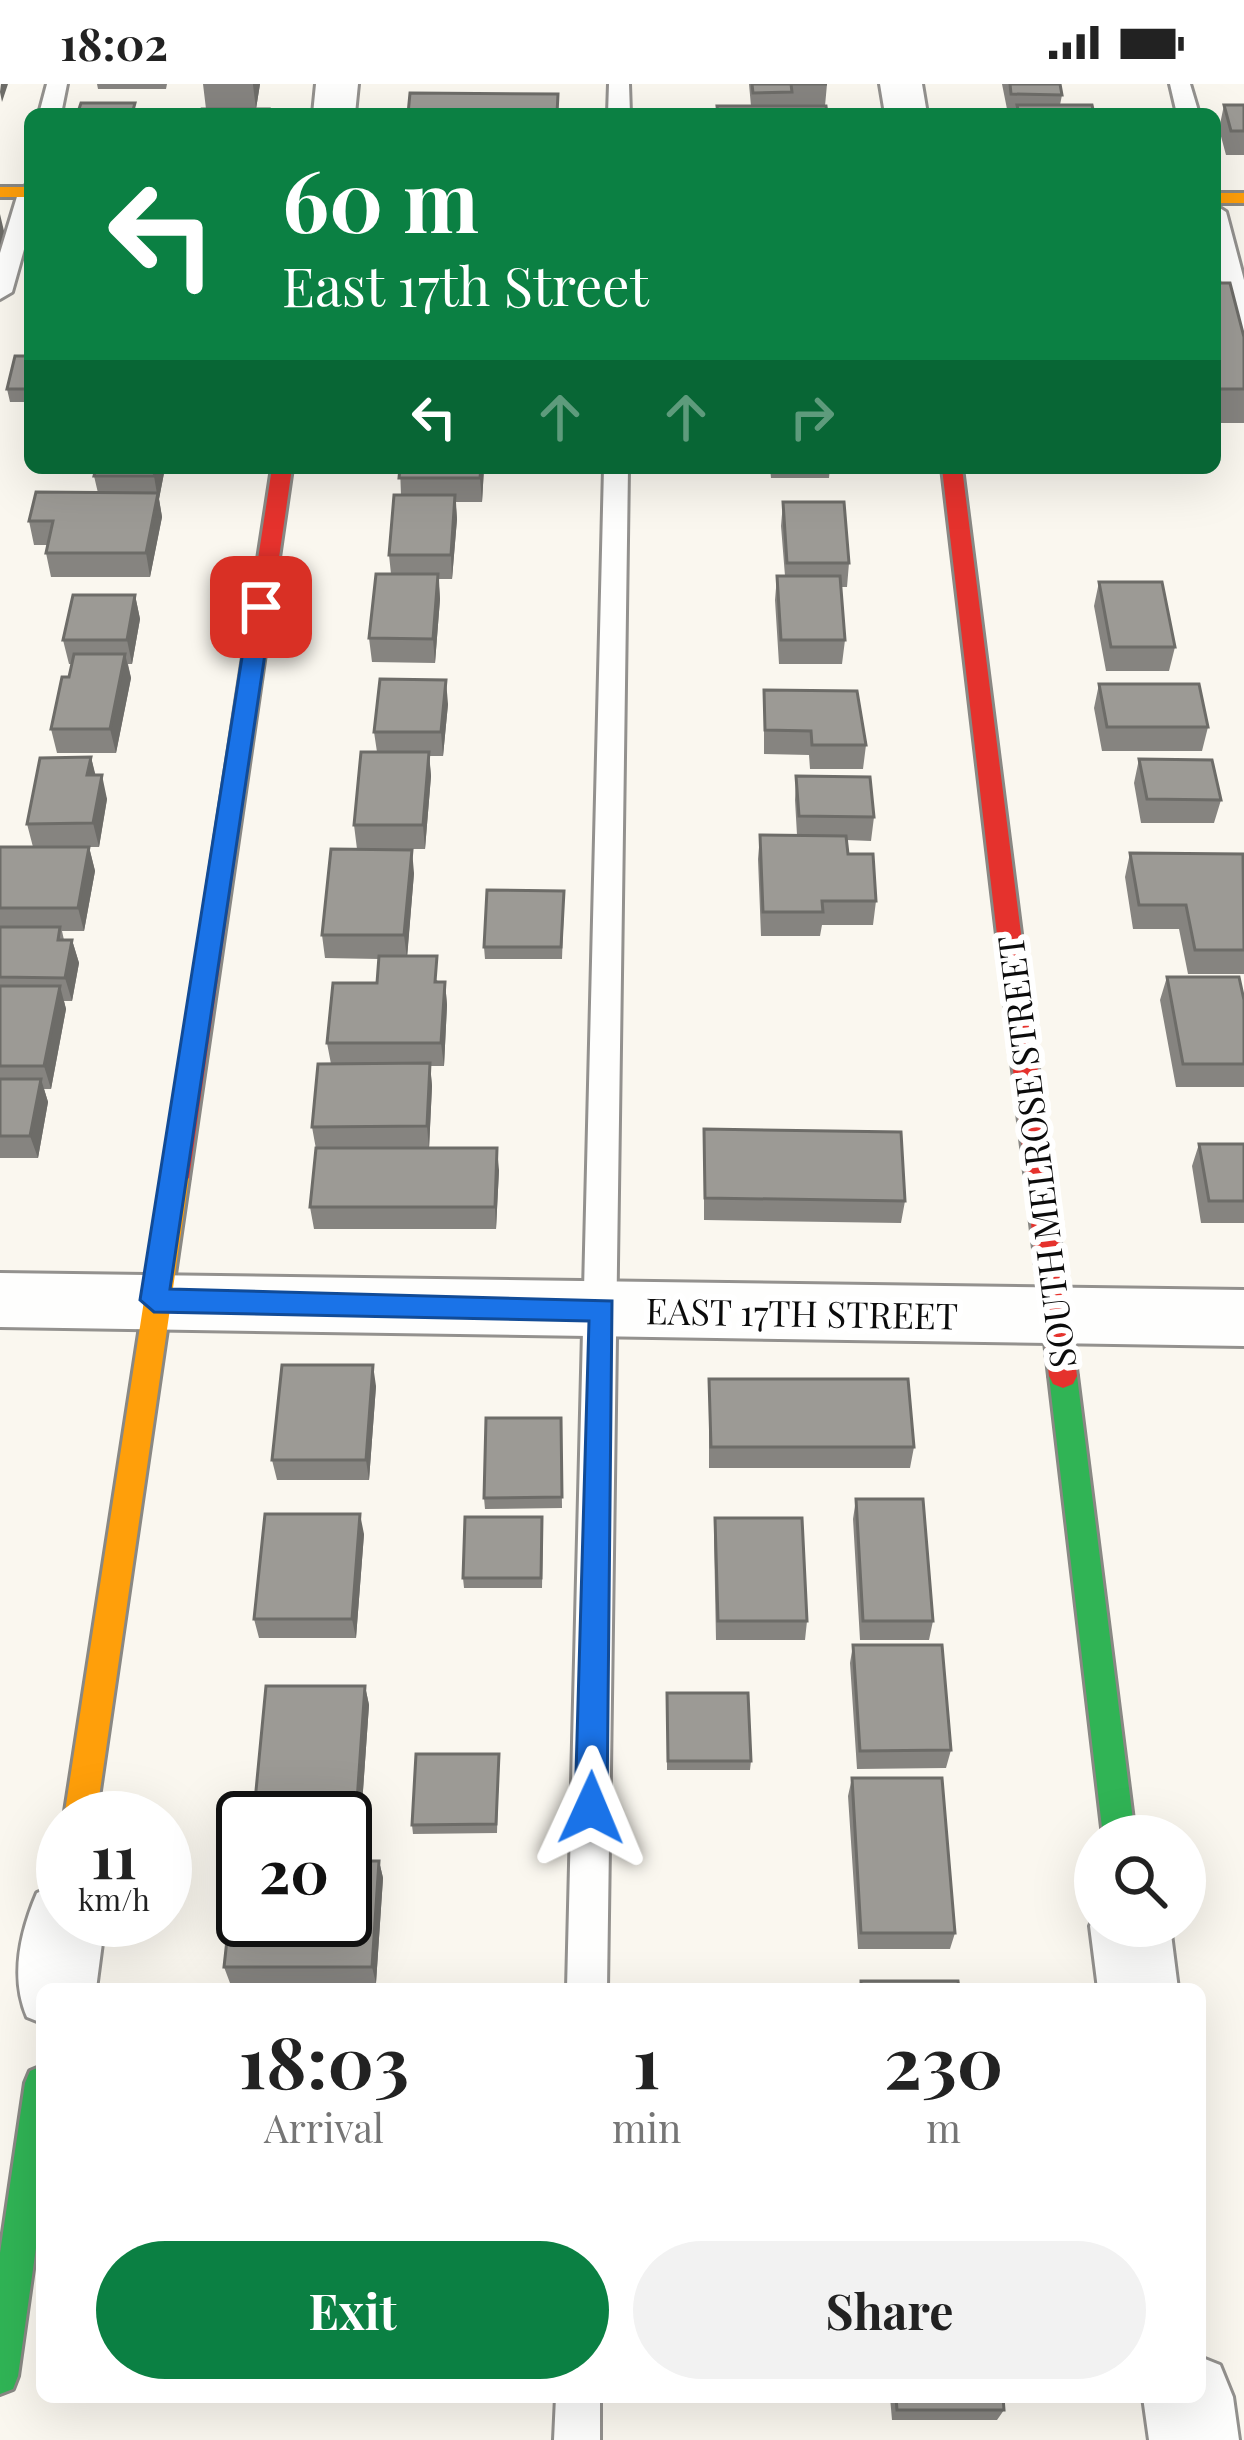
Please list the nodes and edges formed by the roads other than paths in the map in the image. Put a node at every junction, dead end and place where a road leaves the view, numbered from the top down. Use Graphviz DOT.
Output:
graph roads {
  1 [pos="24,211"];
  2 [pos="1221,235"];
  3 [pos="0,292"];
  4 [pos="1244,324"];
  5 [pos="281,474"];
  6 [pos="616,474"];
  7 [pos="953,474"];
  8 [pos="0,1300"];
  9 [pos="154,1300"];
  10 [pos="603,1310"];
  11 [pos="1055,1316"];
  12 [pos="1244,1318"];
  13 [pos="84,1791"];
  14 [pos="1116,1815"];
  15 [pos="61,1947"];
  16 [pos="1133,1947"];
  17 [pos="57,1983"];
  18 [pos="587,1983"];
  19 [pos="1137,1983"];
  20 [pos="36,2126"];
  21 [pos="0,2377"];
  22 [pos="578,2403"];
  23 [pos="1189,2403"];
  24 [pos="577,2440"];
  25 [pos="1194,2440"];
  1 -- 3 [label="lane"];
  2 -- 4 [label="lane"];
  5 -- 9 [label="street"];
  6 -- 10 [label="lane"];
  7 -- 11 [label="street, SOUTH MELROSE STREET"];
  8 -- 9 [label="street, EAST 17TH STREET"];
  9 -- 10 [label="street, EAST 17TH STREET"];
  9 -- 13 [label="street"];
  10 -- 11 [label="street, EAST 17TH STREET"];
  10 -- 18 [label="lane"];
  11 -- 12 [label="street, EAST 17TH STREET"];
  11 -- 14 [label="street, SOUTH MELROSE STREET"];
  15 -- 17 [label="street"];
  16 -- 19 [label="street"];
  20 -- 21 [label="street"];
  22 -- 24 [label="lane"];
  23 -- 25 [label="street"];
}
